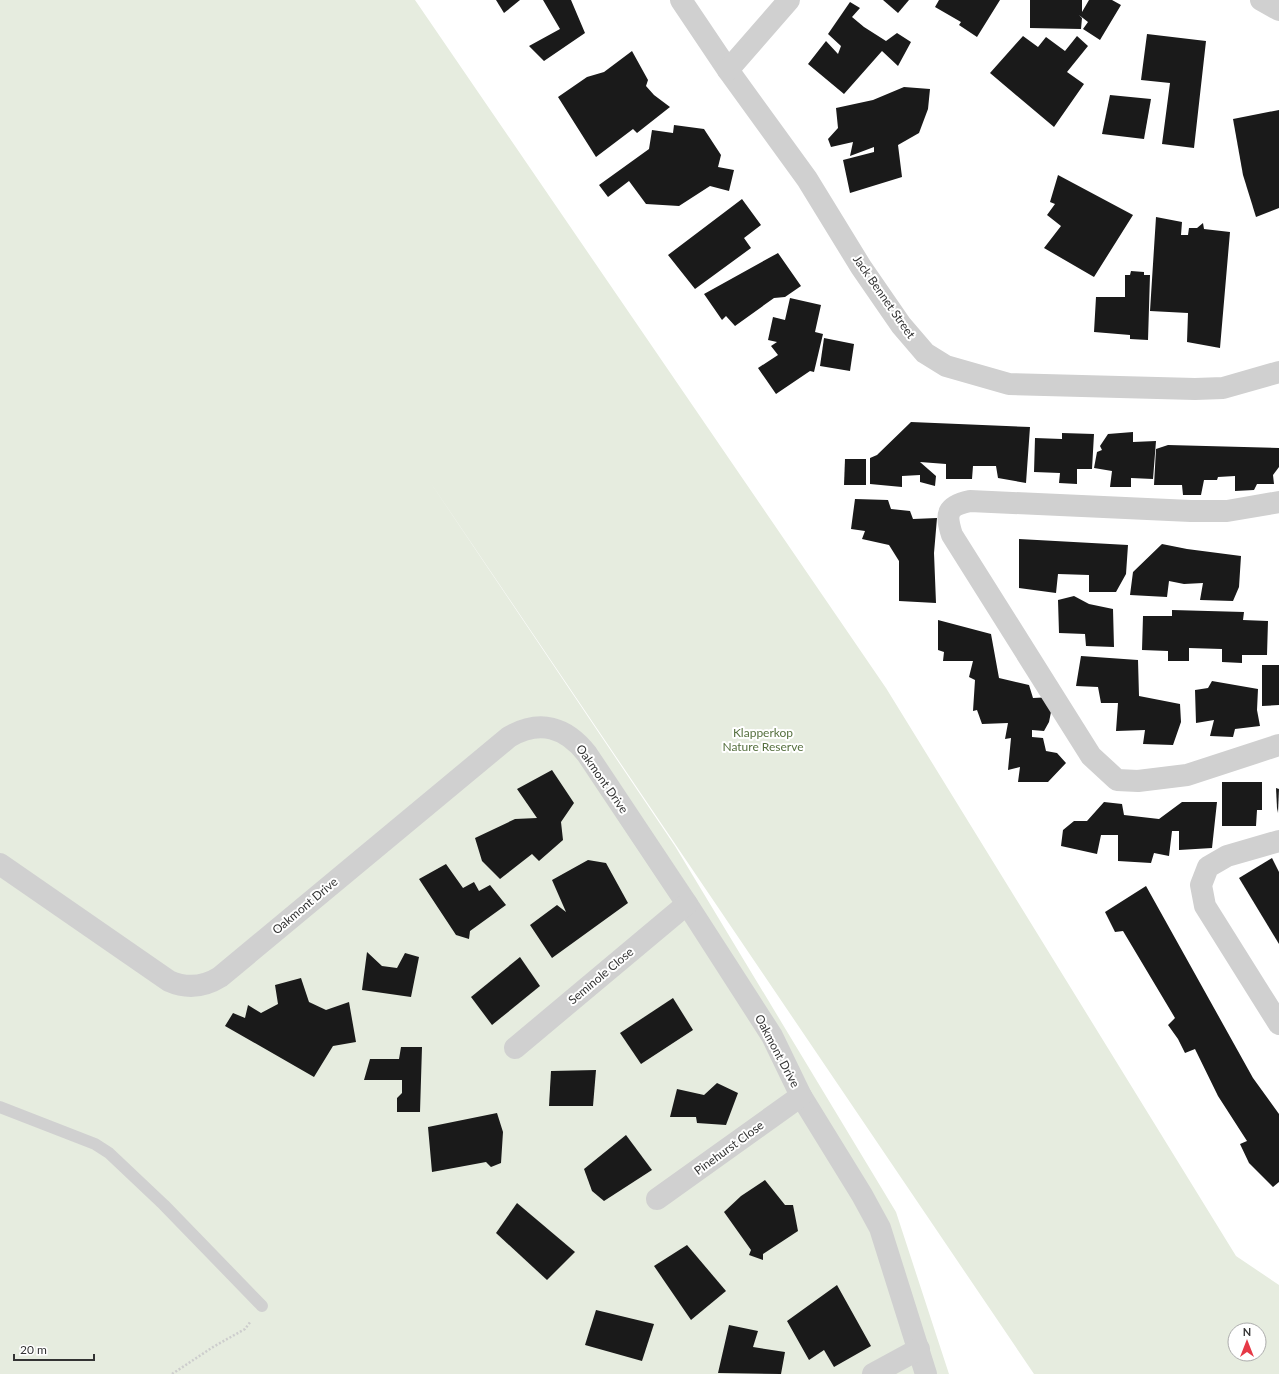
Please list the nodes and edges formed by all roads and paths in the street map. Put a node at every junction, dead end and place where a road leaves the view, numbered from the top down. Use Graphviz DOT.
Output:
graph roads {
  1 [pos="681,0"];
  2 [pos="789,0"];
  3 [pos="1261,0"];
  4 [pos="1279,10"];
  5 [pos="728,70"];
  6 [pos="1279,372"];
  7 [pos="1279,502"];
  8 [pos="1279,746"];
  9 [pos="1279,841"];
  10 [pos="0,864"];
  11 [pos="687,904"];
  12 [pos="1279,1024"];
  13 [pos="515,1048"];
  14 [pos="801,1096"];
  15 [pos="0,1107"];
  16 [pos="657,1200"];
  17 [pos="262,1306"];
  18 [pos="919,1349"];
  19 [pos="172,1374"];
  20 [pos="873,1374"];
  21 [pos="926,1374"];
  1 -- 5 [label="street, Jack Bennet Street"];
  2 -- 5 [label="street"];
  3 -- 4 [label="street"];
  5 -- 6 [label="street, Jack Bennet Street"];
  7 -- 8 [label="street"];
  9 -- 12 [label="street"];
  10 -- 11 [label="street, Oakmont Drive"];
  11 -- 13 [label="street, Seminole Close"];
  11 -- 14 [label="street, Oakmont Drive"];
  14 -- 16 [label="street, Pinehurst Close"];
  14 -- 18 [label="street, Oakmont Drive"];
  15 -- 17 [label="lane"];
  17 -- 19 [label="path"];
  18 -- 20 [label="street"];
  18 -- 21 [label="street, Oakmont Drive"];
}
